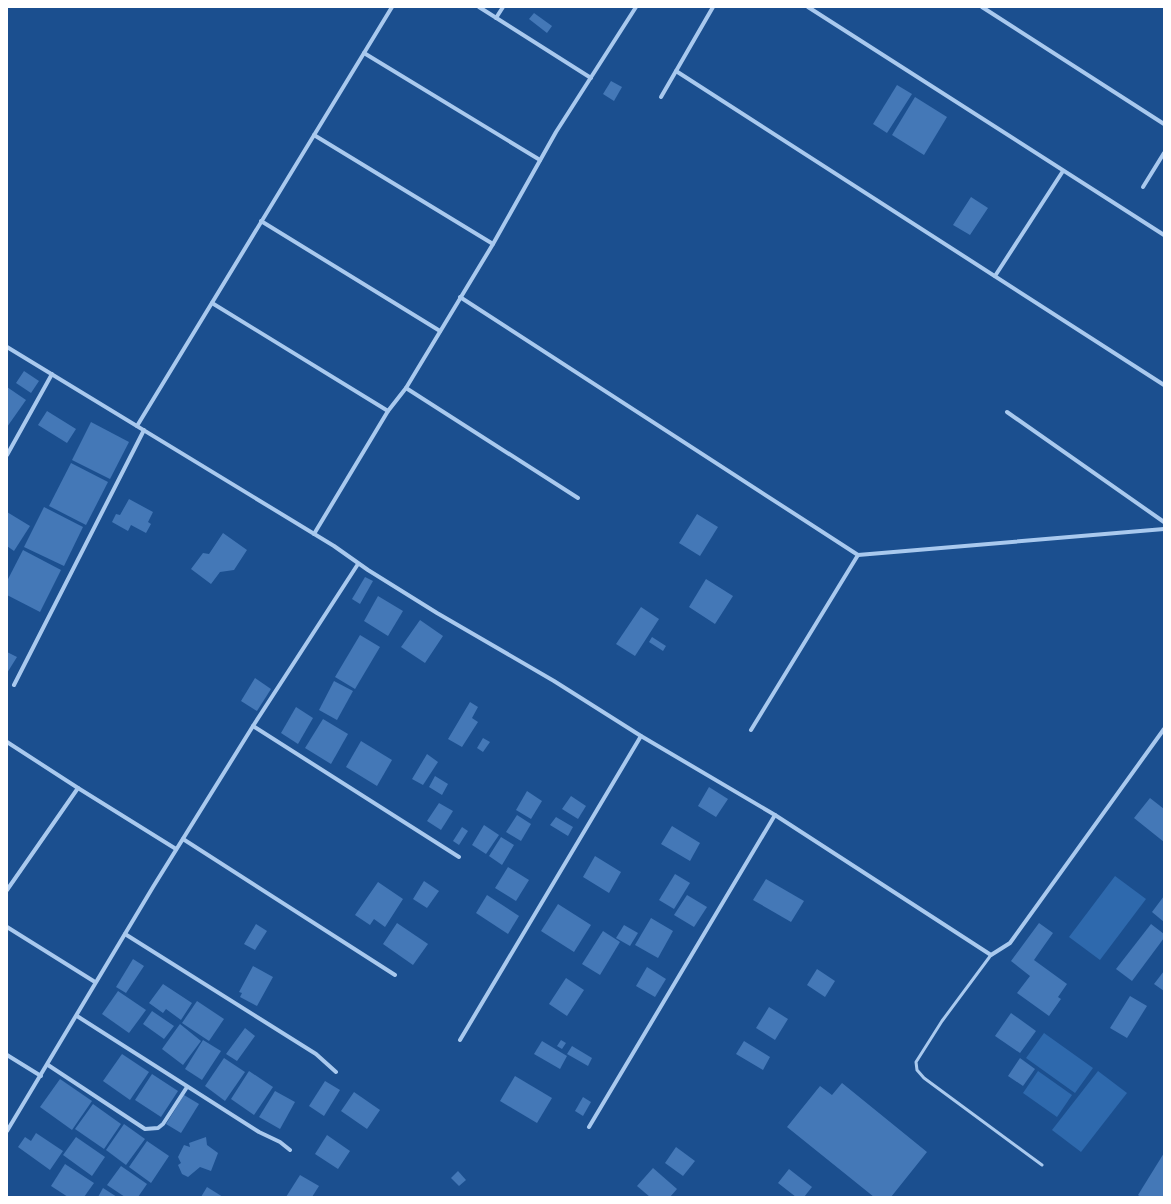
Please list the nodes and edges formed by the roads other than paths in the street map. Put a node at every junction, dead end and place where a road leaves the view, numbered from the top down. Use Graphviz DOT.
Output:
graph roads {
  1 [pos="392,7"];
  2 [pos="479,7"];
  3 [pos="503,7"];
  4 [pos="636,7"];
  5 [pos="713,7"];
  6 [pos="808,7"];
  7 [pos="982,7"];
  8 [pos="496,18"];
  9 [pos="364,53"];
  10 [pos="676,71"];
  11 [pos="591,78"];
  12 [pos="661,97"];
  13 [pos="1164,124"];
  14 [pos="314,135"];
  15 [pos="1164,154"];
  16 [pos="540,160"];
  17 [pos="1063,171"];
  18 [pos="1143,187"];
  19 [pos="261,221"];
  20 [pos="1164,235"];
  21 [pos="493,244"];
  22 [pos="995,276"];
  23 [pos="460,297"];
  24 [pos="212,304"];
  25 [pos="440,331"];
  26 [pos="7,347"];
  27 [pos="52,374"];
  28 [pos="1164,385"];
  29 [pos="406,388"];
  30 [pos="388,411"];
  31 [pos="1007,412"];
  32 [pos="137,426"];
  33 [pos="144,430"];
  34 [pos="7,455"];
  35 [pos="578,498"];
  36 [pos="1164,522"];
  37 [pos="1164,529"];
  38 [pos="314,534"];
  39 [pos="858,555"];
  40 [pos="358,564"];
  41 [pos="14,685"];
  42 [pos="253,726"];
  43 [pos="1164,729"];
  44 [pos="751,730"];
  45 [pos="641,736"];
  46 [pos="7,742"];
  47 [pos="78,788"];
  48 [pos="775,815"];
  49 [pos="183,839"];
  50 [pos="176,849"];
  51 [pos="458,857"];
  52 [pos="7,890"];
  53 [pos="7,926"];
  54 [pos="125,934"];
  55 [pos="991,955"];
  56 [pos="395,975"];
  57 [pos="95,982"];
  58 [pos="77,1016"];
  59 [pos="460,1040"];
  60 [pos="7,1055"];
  61 [pos="48,1065"];
  62 [pos="336,1072"];
  63 [pos="41,1076"];
  64 [pos="187,1087"];
  65 [pos="590,1127"];
  66 [pos="7,1131"];
  67 [pos="290,1150"];
  68 [pos="1042,1165"];
  1 -- 9 [label="street"];
  2 -- 8 [label="street"];
  3 -- 8 [label="street"];
  4 -- 11 [label="street"];
  5 -- 10 [label="street"];
  6 -- 17 [label="street"];
  7 -- 13 [label="street"];
  8 -- 11 [label="street"];
  9 -- 14 [label="street"];
  9 -- 16 [label="street"];
  10 -- 12 [label="street"];
  10 -- 22 [label="street"];
  11 -- 16 [label="street"];
  14 -- 19 [label="street"];
  14 -- 21 [label="street"];
  15 -- 18 [label="street"];
  16 -- 21 [label="street"];
  17 -- 20 [label="street"];
  17 -- 22 [label="street"];
  19 -- 24 [label="street"];
  19 -- 25 [label="street"];
  21 -- 23 [label="street"];
  22 -- 28 [label="street"];
  23 -- 25 [label="street"];
  23 -- 39 [label="street"];
  24 -- 30 [label="street"];
  24 -- 32 [label="street"];
  25 -- 29 [label="street"];
  26 -- 27 [label="street"];
  27 -- 32 [label="street"];
  27 -- 34 [label="street"];
  29 -- 30 [label="street"];
  29 -- 35 [label="street"];
  30 -- 38 [label="street"];
  31 -- 36 [label="street"];
  32 -- 33 [label="street"];
  33 -- 38 [label="street"];
  33 -- 41 [label="street"];
  37 -- 39 [label="street"];
  38 -- 40 [label="street"];
  39 -- 44 [label="street"];
  40 -- 42 [label="street"];
  40 -- 45 [label="street"];
  42 -- 49 [label="street"];
  42 -- 51 [label="street"];
  43 -- 55 [label="street"];
  45 -- 48 [label="street"];
  45 -- 59 [label="street"];
  46 -- 47 [label="street"];
  47 -- 50 [label="street"];
  47 -- 52 [label="street"];
  48 -- 55 [label="street"];
  48 -- 65 [label="street"];
  49 -- 50 [label="street"];
  49 -- 56 [label="street"];
  50 -- 54 [label="street"];
  53 -- 57 [label="street"];
  54 -- 57 [label="street"];
  54 -- 62 [label="street"];
  55 -- 68 [label="lane"];
  57 -- 58 [label="street"];
  58 -- 61 [label="street"];
  58 -- 64 [label="street"];
  60 -- 63 [label="street"];
  61 -- 63 [label="street"];
  61 -- 64 [label="street"];
  63 -- 66 [label="street"];
  64 -- 67 [label="street"];
}
